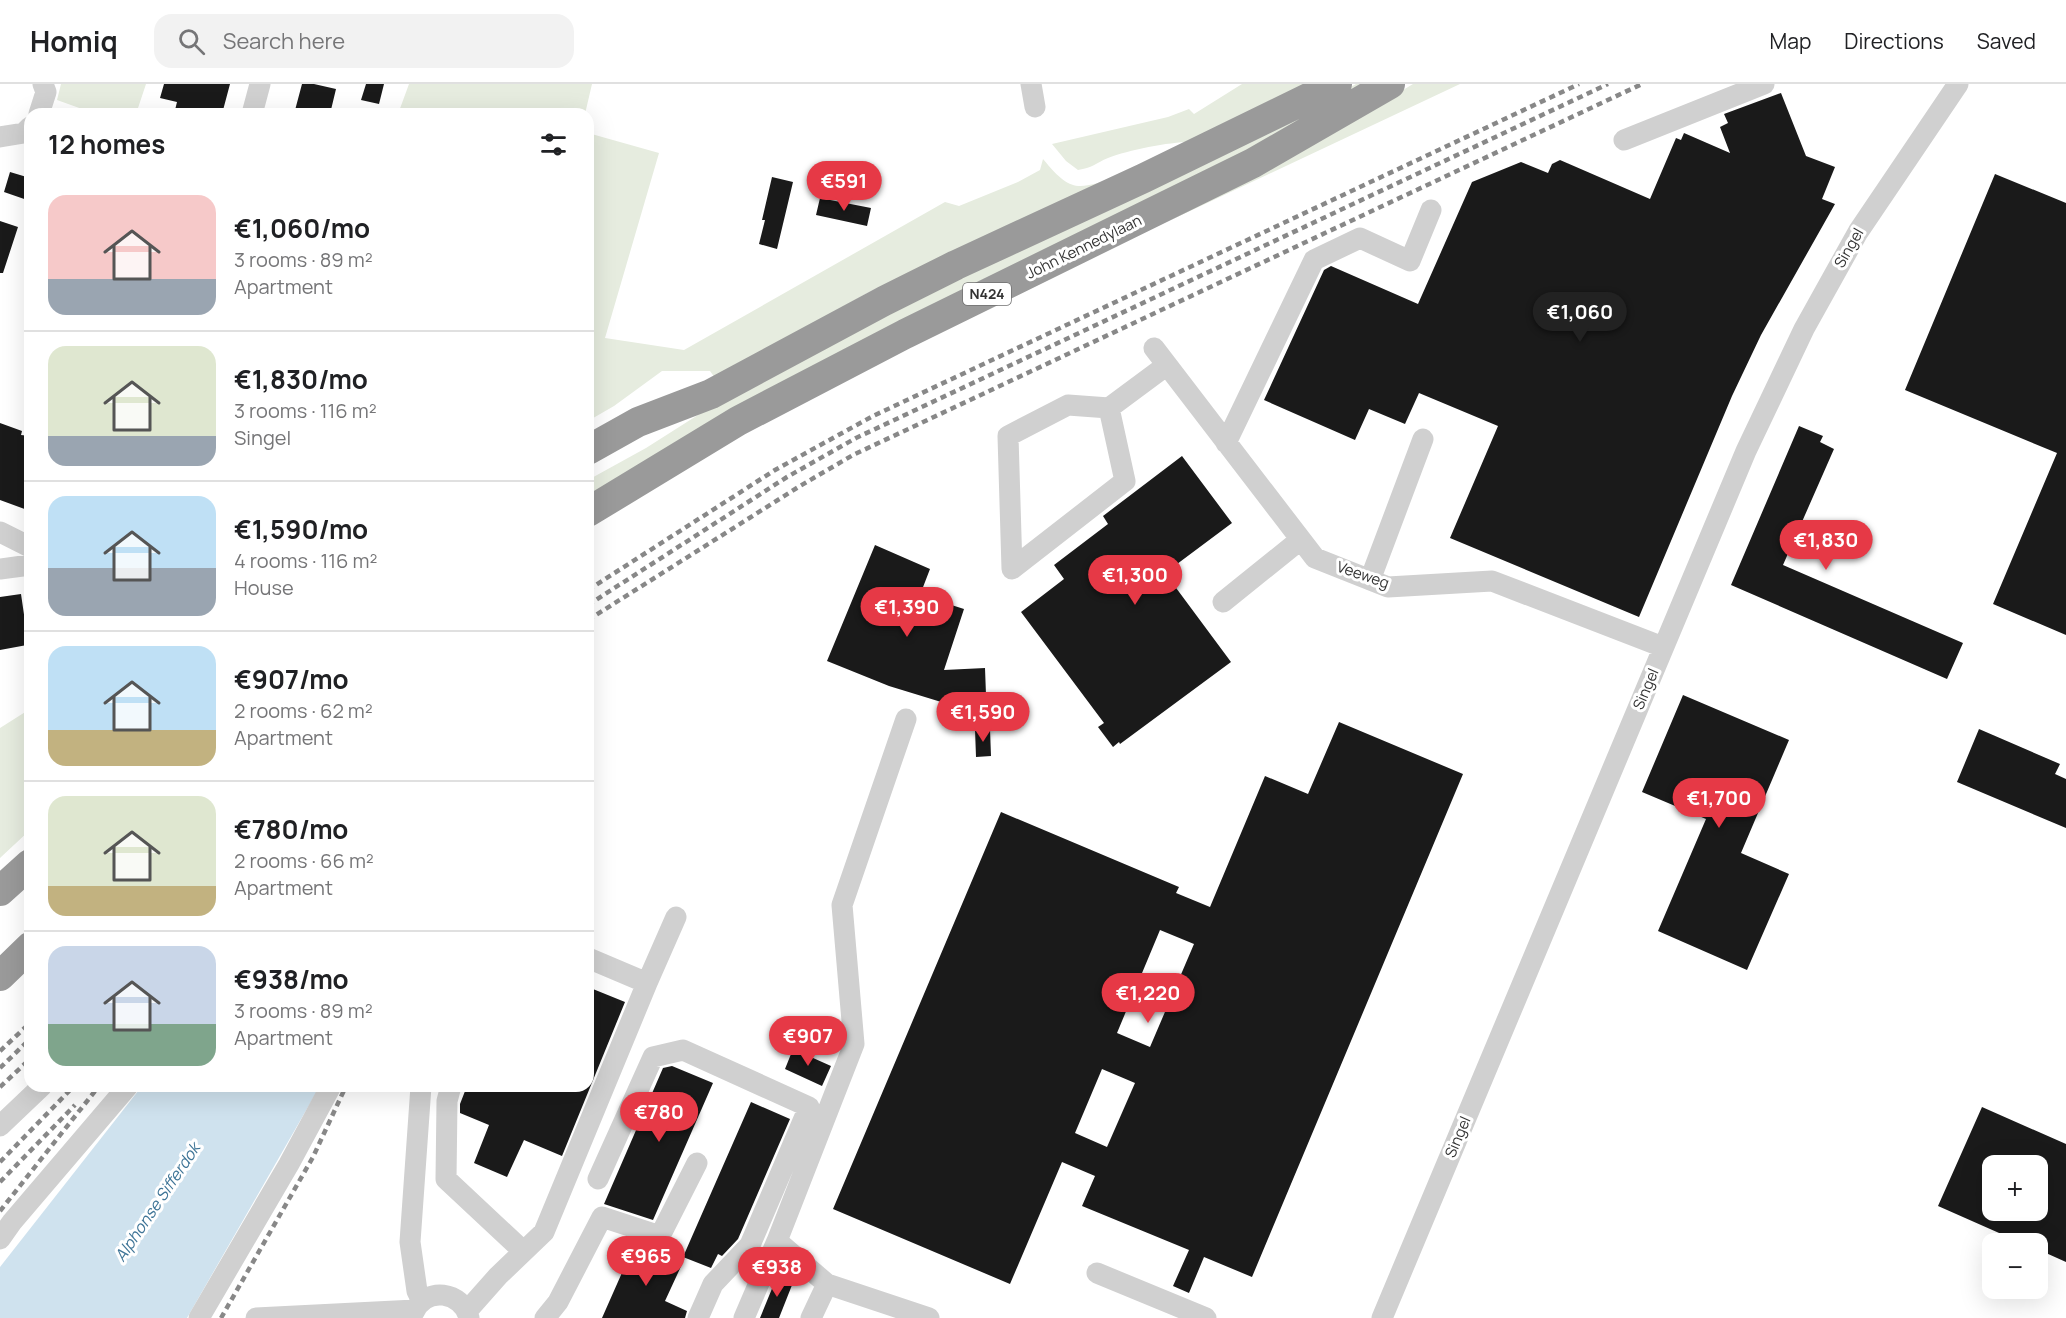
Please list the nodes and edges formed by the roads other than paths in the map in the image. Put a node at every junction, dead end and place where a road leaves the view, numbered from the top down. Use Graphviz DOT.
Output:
graph roads {
  1 [pos="43,84"];
  2 [pos="260,84"];
  3 [pos="1031,84"];
  4 [pos="1337,84"];
  5 [pos="1390,84"];
  6 [pos="1764,84"];
  7 [pos="1958,84"];
  8 [pos="1035,107"];
  9 [pos="41,108"];
  10 [pos="254,108"];
  11 [pos="24,133"];
  12 [pos="0,137"];
  13 [pos="1624,140"];
  14 [pos="1431,210"];
  15 [pos="1154,348"];
  16 [pos="1167,365"];
  17 [pos="1109,408"];
  18 [pos="1423,439"];
  19 [pos="1226,443"];
  20 [pos="594,447"];
  21 [pos="594,508"];
  22 [pos="0,532"];
  23 [pos="1300,540"];
  24 [pos="24,544"];
  25 [pos="24,566"];
  26 [pos="0,569"];
  27 [pos="1370,580"];
  28 [pos="1223,602"];
  29 [pos="1663,647"];
  30 [pos="906,719"];
  31 [pos="24,869"];
  32 [pos="0,891"];
  33 [pos="676,917"];
  34 [pos="24,953"];
  35 [pos="594,961"];
  36 [pos="0,976"];
  37 [pos="646,983"];
  38 [pos="36,1092"];
  39 [pos="123,1092"];
  40 [pos="328,1092"];
  41 [pos="421,1092"];
  42 [pos="450,1092"];
  43 [pos="0,1126"];
  44 [pos="697,1163"];
  45 [pos="598,1179"];
  46 [pos="0,1239"];
  47 [pos="777,1241"];
  48 [pos="523,1251"];
  49 [pos="1097,1273"];
  50 [pos="827,1284"];
  51 [pos="416,1310"];
  52 [pos="468,1315"];
  53 [pos="199,1318"];
  54 [pos="256,1318"];
  55 [pos="545,1318"];
  56 [pos="698,1318"];
  57 [pos="744,1318"];
  58 [pos="811,1318"];
  59 [pos="929,1318"];
  60 [pos="1206,1318"];
  61 [pos="1382,1318"];
  1 -- 9 [label="street"];
  2 -- 10 [label="street"];
  3 -- 8 [label="street"];
  4 -- 20 [label="highway, N424"];
  5 -- 21 [label="highway, John Kennedylaan / N424"];
  6 -- 13 [label="street"];
  7 -- 29 [label="street, Singel"];
  11 -- 12 [label="street"];
  14 -- 19 [label="street"];
  15 -- 16 [label="street, Veeweg"];
  16 -- 17 [label="street"];
  16 -- 19 [label="street, Veeweg"];
  17 -- 17 [label="street"];
  18 -- 27 [label="street"];
  19 -- 23 [label="street, Veeweg"];
  22 -- 24 [label="street"];
  23 -- 27 [label="street, Veeweg"];
  23 -- 28 [label="street"];
  25 -- 26 [label="street"];
  27 -- 29 [label="street, Veeweg"];
  29 -- 61 [label="street, Singel"];
  30 -- 47 [label="street"];
  31 -- 32 [label="highway"];
  33 -- 37 [label="street"];
  34 -- 36 [label="highway"];
  35 -- 37 [label="street"];
  37 -- 48 [label="street"];
  38 -- 43 [label="street"];
  39 -- 46 [label="street"];
  40 -- 53 [label="street"];
  41 -- 51 [label="street"];
  42 -- 48 [label="street"];
  44 -- 55 [label="street"];
  45 -- 56 [label="street"];
  47 -- 50 [label="street"];
  47 -- 57 [label="street"];
  48 -- 52 [label="street"];
  49 -- 60 [label="street"];
  50 -- 58 [label="street"];
  50 -- 59 [label="street"];
  51 -- 52 [label="street"];
  51 -- 54 [label="street"];
}
